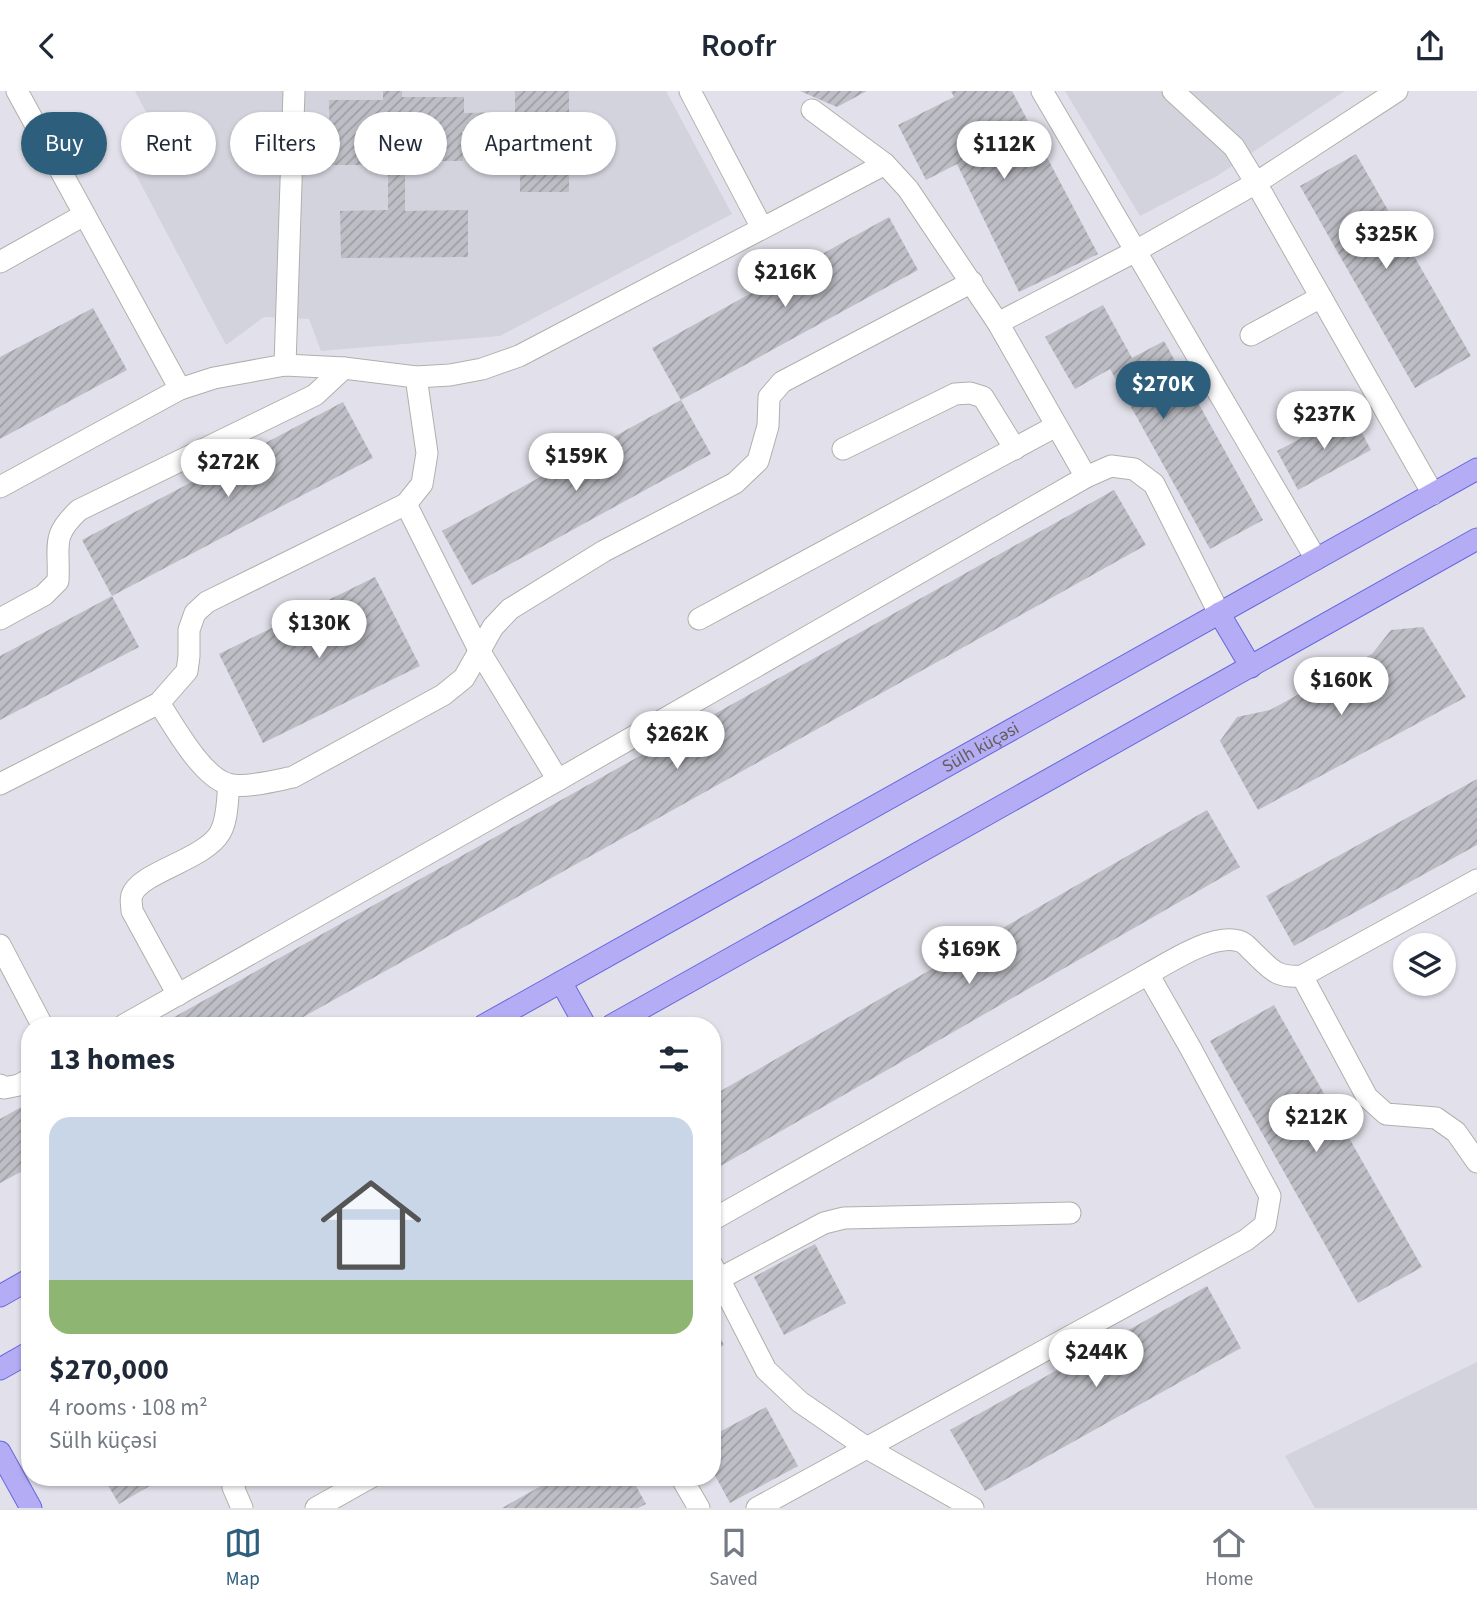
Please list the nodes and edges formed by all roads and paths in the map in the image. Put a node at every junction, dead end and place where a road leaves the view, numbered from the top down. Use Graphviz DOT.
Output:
graph roads {
  1 [pos="17,91"];
  2 [pos="294,91"];
  3 [pos="690,91"];
  4 [pos="1042,91"];
  5 [pos="1173,91"];
  6 [pos="1397,91"];
  7 [pos="812,110"];
  8 [pos="885,164"];
  9 [pos="1256,183"];
  10 [pos="84,215"];
  11 [pos="762,228"];
  12 [pos="1135,252"];
  13 [pos="0,262"];
  14 [pos="972,282"];
  15 [pos="1321,297"];
  16 [pos="998,323"];
  17 [pos="1251,335"];
  18 [pos="285,365"];
  19 [pos="344,368"];
  20 [pos="416,377"];
  21 [pos="180,389"];
  22 [pos="1056,426"];
  23 [pos="843,449"];
  24 [pos="1015,449"];
  25 [pos="1477,469"];
  26 [pos="1086,477"];
  27 [pos="0,487"];
  28 [pos="1433,494"];
  29 [pos="406,504"];
  30 [pos="1477,539"];
  31 [pos="1316,559"];
  32 [pos="1219,614"];
  33 [pos="0,619"];
  34 [pos="699,619"];
  35 [pos="480,652"];
  36 [pos="1251,667"];
  37 [pos="159,703"];
  38 [pos="558,780"];
  39 [pos="0,783"];
  40 [pos="229,785"];
  41 [pos="1477,880"];
  42 [pos="0,945"];
  43 [pos="1148,974"];
  44 [pos="1303,976"];
  45 [pos="561,982"];
  46 [pos="178,995"];
  47 [pos="38,1017"];
  48 [pos="138,1017"];
  49 [pos="498,1017"];
  50 [pos="581,1017"];
  51 [pos="626,1017"];
  52 [pos="21,1084"];
  53 [pos="0,1085"];
  54 [pos="1477,1162"];
  55 [pos="1070,1213"];
  56 [pos="721,1215"];
  57 [pos="721,1270"];
  58 [pos="721,1282"];
  59 [pos="21,1284"];
  60 [pos="0,1296"];
  61 [pos="21,1357"];
  62 [pos="0,1369"];
  63 [pos="867,1448"];
  64 [pos="0,1452"];
  65 [pos="234,1486"];
  66 [pos="355,1486"];
  67 [pos="686,1486"];
  68 [pos="31,1508"];
  69 [pos="242,1508"];
  70 [pos="316,1508"];
  71 [pos="699,1508"];
  72 [pos="757,1508"];
  73 [pos="973,1508"];
  1 -- 10 [label="street"];
  2 -- 18 [label="street"];
  3 -- 11 [label="street"];
  4 -- 12 [label="street"];
  5 -- 9 [label="street"];
  6 -- 9 [label="street"];
  7 -- 8 [label="street"];
  8 -- 11 [label="street"];
  8 -- 14 [label="street"];
  9 -- 12 [label="street"];
  9 -- 15 [label="street"];
  10 -- 13 [label="street"];
  10 -- 21 [label="street"];
  11 -- 20 [label="street"];
  12 -- 16 [label="street"];
  12 -- 31 [label="street"];
  14 -- 16 [label="street"];
  14 -- 35 [label="street"];
  15 -- 17 [label="street"];
  15 -- 28 [label="street"];
  16 -- 22 [label="street"];
  18 -- 19 [label="street"];
  18 -- 21 [label="street"];
  19 -- 20 [label="street"];
  19 -- 33 [label="street"];
  20 -- 29 [label="street"];
  21 -- 27 [label="street"];
  22 -- 24 [label="street"];
  22 -- 26 [label="street"];
  23 -- 24 [label="street"];
  24 -- 34 [label="street"];
  25 -- 28 [label="main road, Sülh küçəsi"];
  26 -- 32 [label="street"];
  26 -- 38 [label="street"];
  28 -- 31 [label="main road, Sülh küçəsi"];
  29 -- 35 [label="street"];
  29 -- 37 [label="street"];
  30 -- 36 [label="main road"];
  31 -- 32 [label="main road, Sülh küçəsi"];
  32 -- 36 [label="main road"];
  32 -- 45 [label="main road, Sülh küçəsi"];
  35 -- 38 [label="street"];
  35 -- 40 [label="street"];
  36 -- 51 [label="main road"];
  37 -- 39 [label="street"];
  37 -- 40 [label="street"];
  38 -- 46 [label="street"];
  40 -- 46 [label="street"];
  41 -- 44 [label="street"];
  42 -- 47 [label="street"];
  43 -- 44 [label="street"];
  43 -- 56 [label="street"];
  43 -- 63 [label="street"];
  44 -- 54 [label="street"];
  45 -- 49 [label="main road, Sülh küçəsi"];
  45 -- 50 [label="main road"];
  46 -- 48 [label="street"];
  52 -- 53 [label="street"];
  55 -- 57 [label="street"];
  58 -- 63 [label="street"];
  59 -- 60 [label="main road"];
  61 -- 62 [label="main road"];
  63 -- 72 [label="street"];
  63 -- 73 [label="street"];
  64 -- 68 [label="main road"];
  65 -- 69 [label="street"];
  66 -- 70 [label="street"];
  67 -- 71 [label="street"];
}
